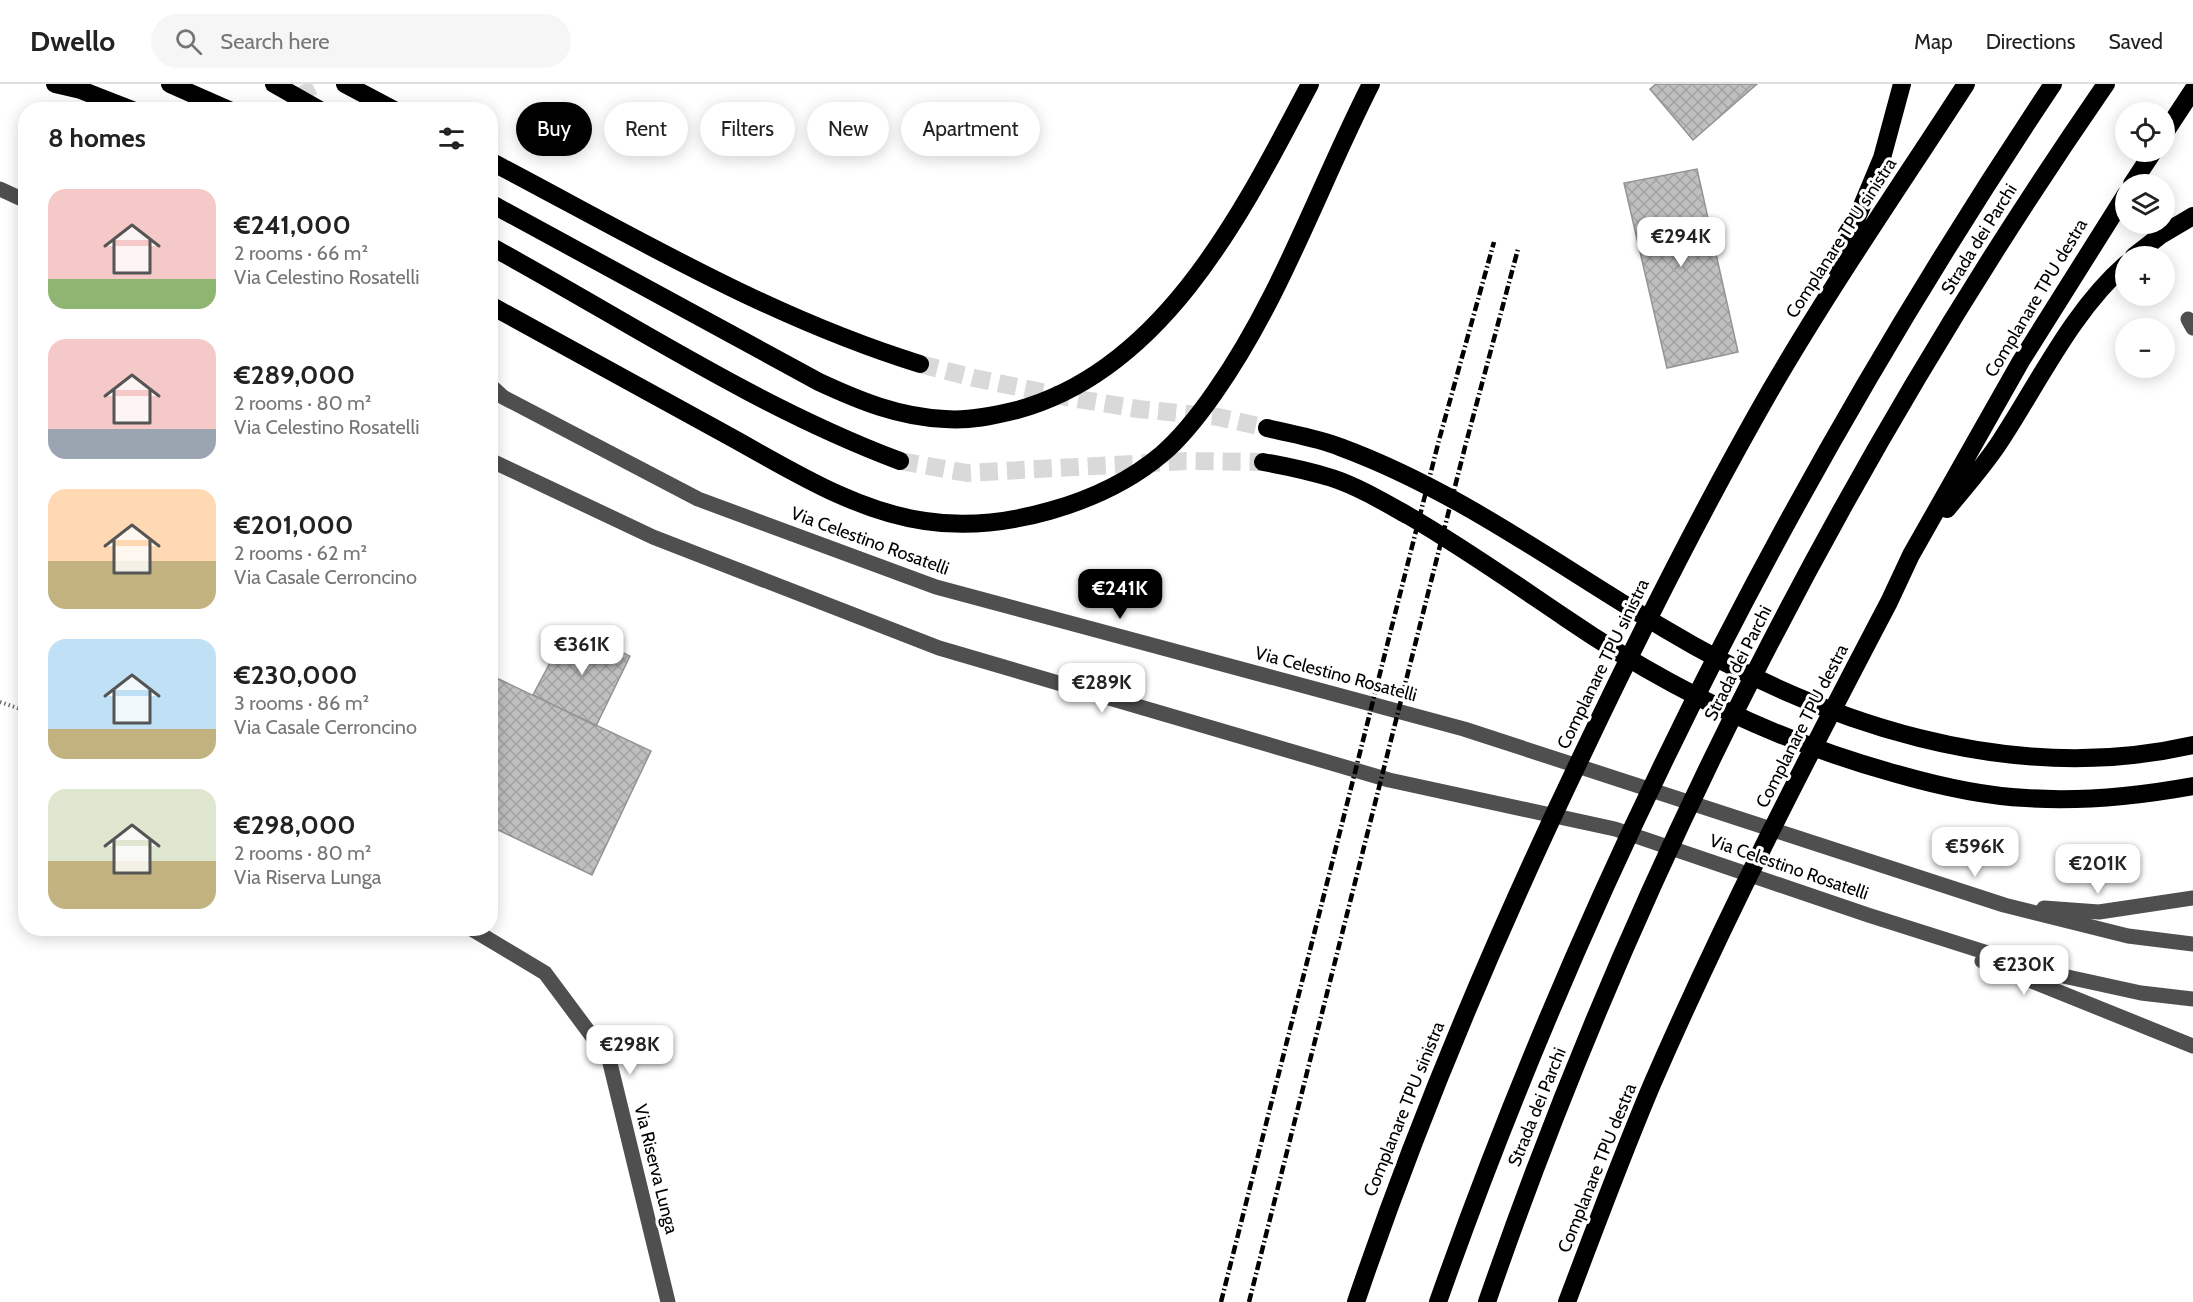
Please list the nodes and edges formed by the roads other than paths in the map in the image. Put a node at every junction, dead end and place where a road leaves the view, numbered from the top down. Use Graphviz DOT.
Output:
graph roads {
  1 [pos="55,84"];
  2 [pos="170,84"];
  3 [pos="274,84"];
  4 [pos="345,84"];
  5 [pos="1310,84"];
  6 [pos="1371,84"];
  7 [pos="1902,84"];
  8 [pos="1966,84"];
  9 [pos="2053,84"];
  10 [pos="2106,84"];
  11 [pos="2193,90"];
  12 [pos="112,102"];
  13 [pos="211,102"];
  14 [pos="306,102"];
  15 [pos="379,102"];
  16 [pos="2175,117"];
  17 [pos="498,165"];
  18 [pos="0,189"];
  19 [pos="18,197"];
  20 [pos="498,207"];
  21 [pos="2115,212"];
  22 [pos="2193,216"];
  23 [pos="2147,246"];
  24 [pos="498,251"];
  25 [pos="2115,274"];
  26 [pos="498,309"];
  27 [pos="1802,338"];
  28 [pos="920,364"];
  29 [pos="498,393"];
  30 [pos="1267,428"];
  31 [pos="900,461"];
  32 [pos="1263,462"];
  33 [pos="498,464"];
  34 [pos="1911,555"];
  35 [pos="2193,745"];
  36 [pos="2193,786"];
  37 [pos="2193,898"];
  38 [pos="2004,905"];
  39 [pos="1868,915"];
  40 [pos="483,936"];
  41 [pos="2193,944"];
  42 [pos="2193,999"];
  43 [pos="2193,1046"];
  44 [pos="668,1302"];
  45 [pos="1356,1302"];
  46 [pos="1438,1302"];
  47 [pos="1487,1302"];
  48 [pos="1567,1302"];
  1 -- 12 [label="highway"];
  2 -- 13 [label="highway"];
  3 -- 14 [label="highway"];
  4 -- 15 [label="highway"];
  5 -- 20 [label="highway"];
  6 -- 26 [label="highway"];
  7 -- 27 [label="highway"];
  8 -- 27 [label="highway, Complanare TPU sinistra"];
  9 -- 46 [label="highway, Strada dei Parchi"];
  10 -- 47 [label="highway, Strada dei Parchi"];
  11 -- 16 [label="highway"];
  17 -- 28 [label="highway"];
  18 -- 19 [label="street"];
  21 -- 34 [label="highway, Complanare TPU destra"];
  22 -- 23 [label="highway"];
  24 -- 31 [label="highway"];
  25 -- 34 [label="highway"];
  27 -- 45 [label="highway, Complanare TPU sinistra"];
  29 -- 38 [label="street, Via Celestino Rosatelli"];
  30 -- 35 [label="highway"];
  32 -- 36 [label="highway"];
  33 -- 39 [label="street, Via Celestino Rosatelli"];
  34 -- 48 [label="highway, Complanare TPU destra"];
  37 -- 38 [label="street"];
  38 -- 41 [label="street, Via Celestino Rosatelli"];
  39 -- 42 [label="street, Via Celestino Rosatelli"];
  39 -- 43 [label="street"];
  40 -- 44 [label="street, Via Riserva Lunga"];
}
